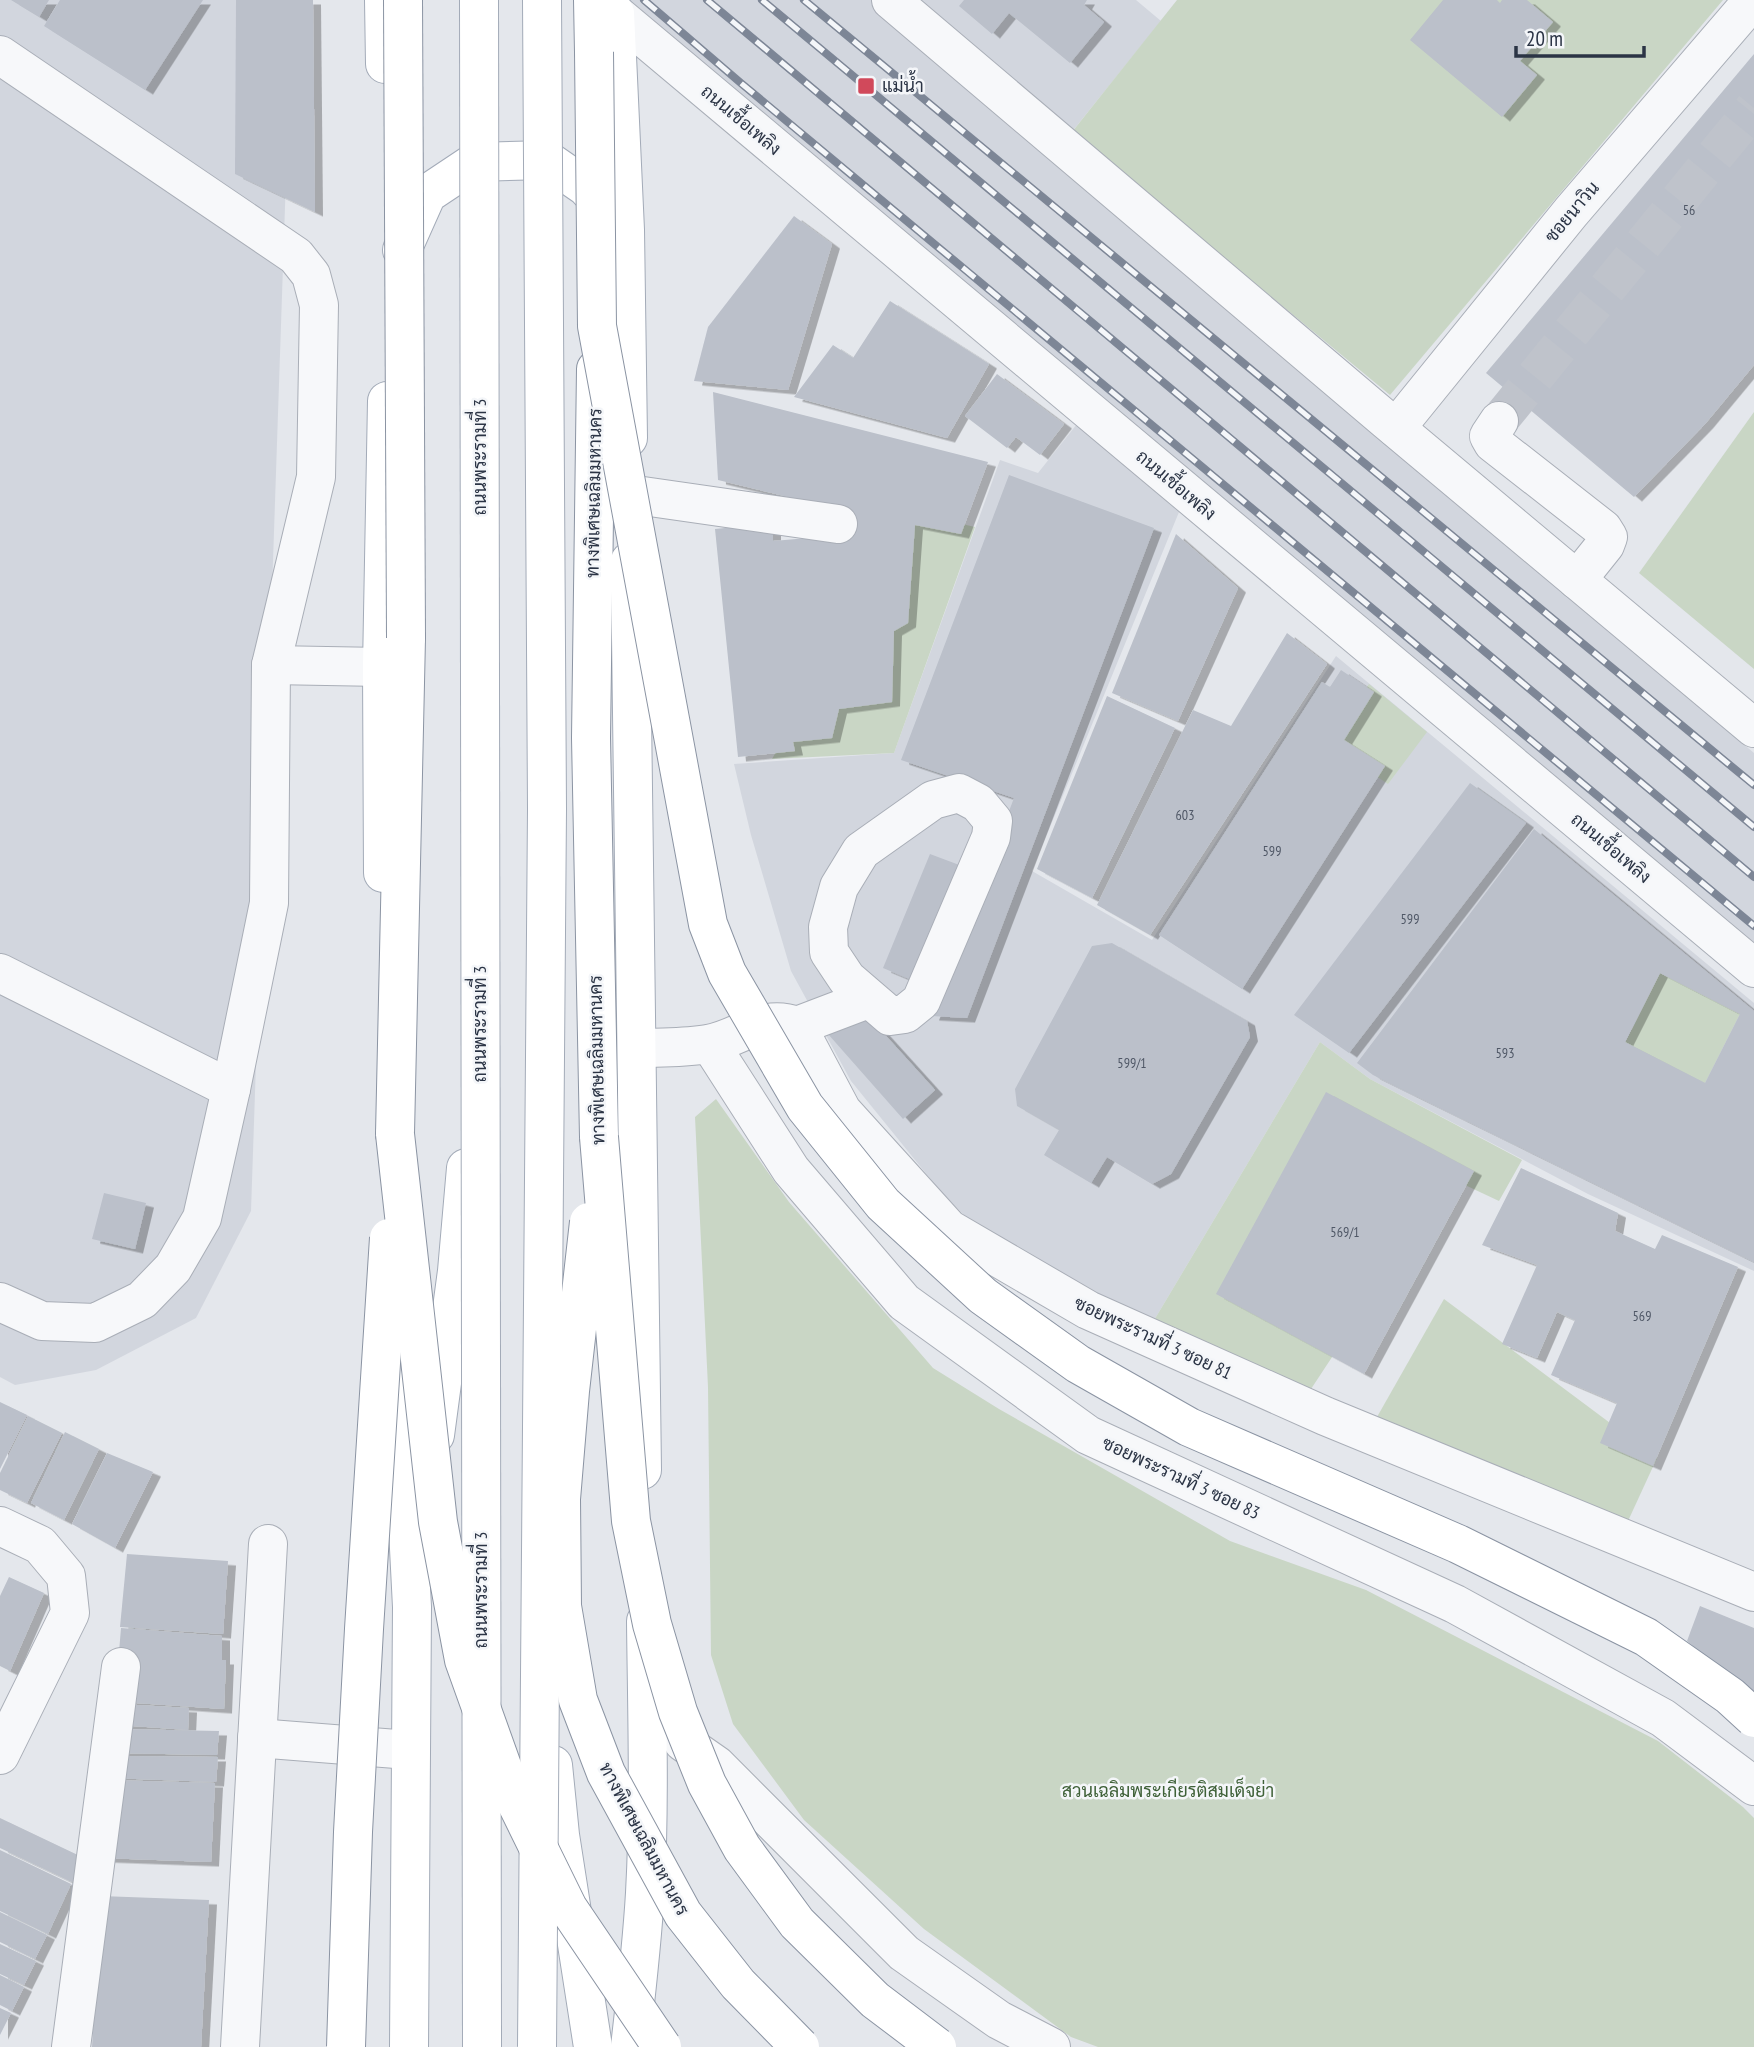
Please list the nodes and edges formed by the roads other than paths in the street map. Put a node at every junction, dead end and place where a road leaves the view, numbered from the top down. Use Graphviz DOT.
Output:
graph roads {
  1 [pos="465,0"];
  2 [pos="479,0"];
  3 [pos="532,0"];
  4 [pos="542,0"];
  5 [pos="891,0"];
  6 [pos="1753,0"];
  7 [pos="393,4"];
  8 [pos="602,4"];
  9 [pos="0,55"];
  10 [pos="625,230"];
  11 [pos="389,277"];
  12 [pos="597,326"];
  13 [pos="1499,421"];
  14 [pos="1396,428"];
  15 [pos="629,494"];
  16 [pos="838,524"];
  17 [pos="1577,580"];
  18 [pos="271,665"];
  19 [pos="382,667"];
  20 [pos="1754,728"];
  21 [pos="1754,968"];
  22 [pos="0,973"];
  23 [pos="869,999"];
  24 [pos="797,1026"];
  25 [pos="710,1044"];
  26 [pos="637,1049"];
  27 [pos="231,1089"];
  28 [pos="395,1134"];
  29 [pos="599,1137"];
  30 [pos="0,1302"];
  31 [pos="0,1526"];
  32 [pos="268,1545"];
  33 [pos="1754,1592"];
  34 [pos="412,1607"];
  35 [pos="121,1667"];
  36 [pos="648,1715"];
  37 [pos="1754,1718"];
  38 [pos="257,1738"];
  39 [pos="410,1750"];
  40 [pos="0,1755"];
  41 [pos="1754,1786"];
  42 [pos="71,2047"];
  43 [pos="240,2047"];
  44 [pos="346,2047"];
  45 [pos="409,2047"];
  46 [pos="482,2047"];
  47 [pos="537,2047"];
  48 [pos="593,2047"];
  49 [pos="630,2047"];
  50 [pos="662,2047"];
  51 [pos="800,2047"];
  52 [pos="937,2047"];
  53 [pos="1051,2047"];
  1 -- 34 [label="main road, ถนนพระรามที่ 3"];
  2 -- 46 [label="main road, ถนนพระรามที่ 3, bridge"];
  3 -- 48 [label="main road"];
  4 -- 47 [label="main road, bridge"];
  5 -- 14 [label="street"];
  6 -- 14 [label="street, ซอยนาวิน"];
  7 -- 11 [label="main road, ถนนพระรามที่ 3"];
  7 -- 28 [label="main road, bridge"];
  8 -- 10 [label="main road"];
  8 -- 12 [label="main road, ทางพิเศษเฉลิมมหานคร, bridge"];
  8 -- 21 [label="street, ถนนเชื้อเพลิง"];
  9 -- 18 [label="street"];
  10 -- 11 [label="main road"];
  10 -- 15 [label="main road"];
  11 -- 19 [label="main road, ถนนพระรามที่ 3"];
  12 -- 29 [label="main road, ทางพิเศษเฉลิมมหานคร, bridge"];
  12 -- 37 [label="main road, bridge"];
  13 -- 17 [label="street"];
  14 -- 17 [label="street"];
  15 -- 16 [label="street"];
  15 -- 26 [label="main road"];
  17 -- 20 [label="street"];
  18 -- 19 [label="street"];
  18 -- 27 [label="street"];
  19 -- 34 [label="main road, ถนนพระรามที่ 3"];
  22 -- 27 [label="street"];
  23 -- 23 [label="street"];
  23 -- 24 [label="street"];
  24 -- 25 [label="street"];
  24 -- 33 [label="street, ซอยพระรามที่ 3 ซอย 81"];
  25 -- 26 [label="street"];
  25 -- 41 [label="street, ซอยพระรามที่ 3 ซอย 83"];
  26 -- 36 [label="main road"];
  27 -- 30 [label="street"];
  28 -- 44 [label="main road, bridge"];
  28 -- 50 [label="main road, bridge"];
  29 -- 51 [label="main road, ทางพิเศษเฉลิมมหานคร, bridge"];
  29 -- 52 [label="main road, bridge"];
  31 -- 40 [label="street"];
  32 -- 38 [label="street"];
  34 -- 39 [label="main road, ถนนพระรามที่ 3"];
  35 -- 42 [label="street"];
  36 -- 49 [label="main road"];
  36 -- 53 [label="street"];
  38 -- 39 [label="street"];
  38 -- 43 [label="street"];
  39 -- 45 [label="main road, ถนนพระรามที่ 3"];
}
